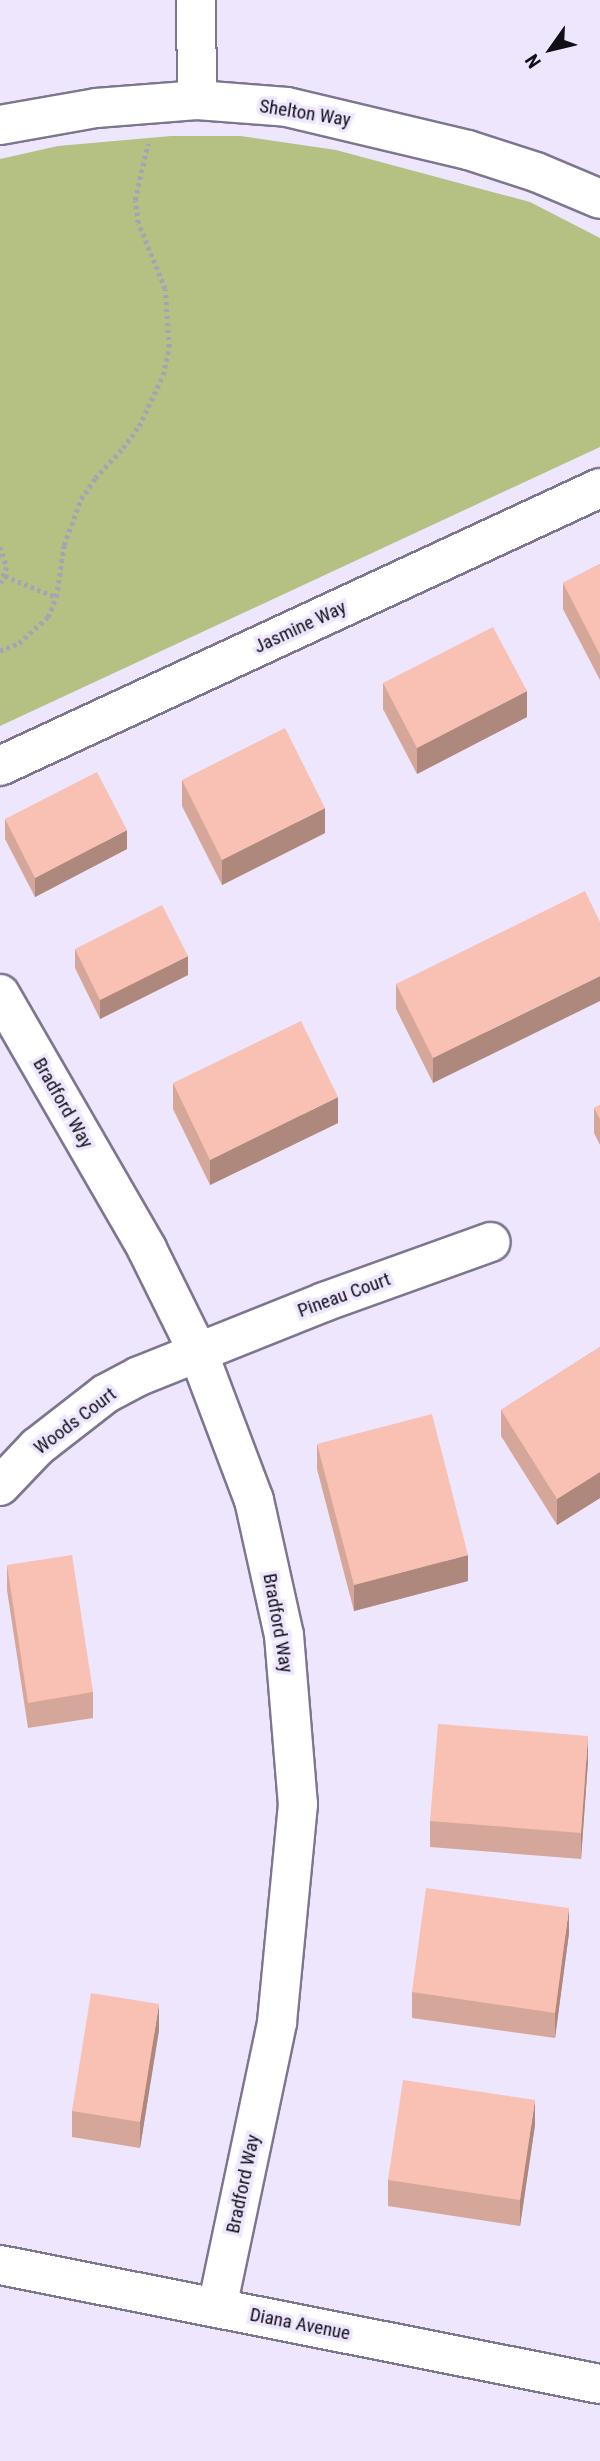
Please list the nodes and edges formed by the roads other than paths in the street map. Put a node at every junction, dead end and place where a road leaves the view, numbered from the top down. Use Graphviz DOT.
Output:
graph roads {
  1 [pos="197,0"];
  2 [pos="197,100"];
  3 [pos="0,125"];
  4 [pos="600,199"];
  5 [pos="600,488"];
  6 [pos="0,766"];
  7 [pos="0,994"];
  8 [pos="491,1242"];
  9 [pos="198,1352"];
  10 [pos="0,1486"];
  11 [pos="0,2265"];
  12 [pos="217,2308"];
  13 [pos="600,2384"];
  1 -- 2 [label="street"];
  2 -- 3 [label="street, Shelton Way"];
  2 -- 4 [label="street, Shelton Way"];
  5 -- 6 [label="street, Jasmine Way"];
  7 -- 9 [label="street, Bradford Way"];
  8 -- 9 [label="street, Pineau Court"];
  9 -- 10 [label="street, Woods Court"];
  9 -- 12 [label="street, Bradford Way"];
  11 -- 12 [label="street, Diana Avenue"];
  12 -- 13 [label="street, Diana Avenue"];
}
